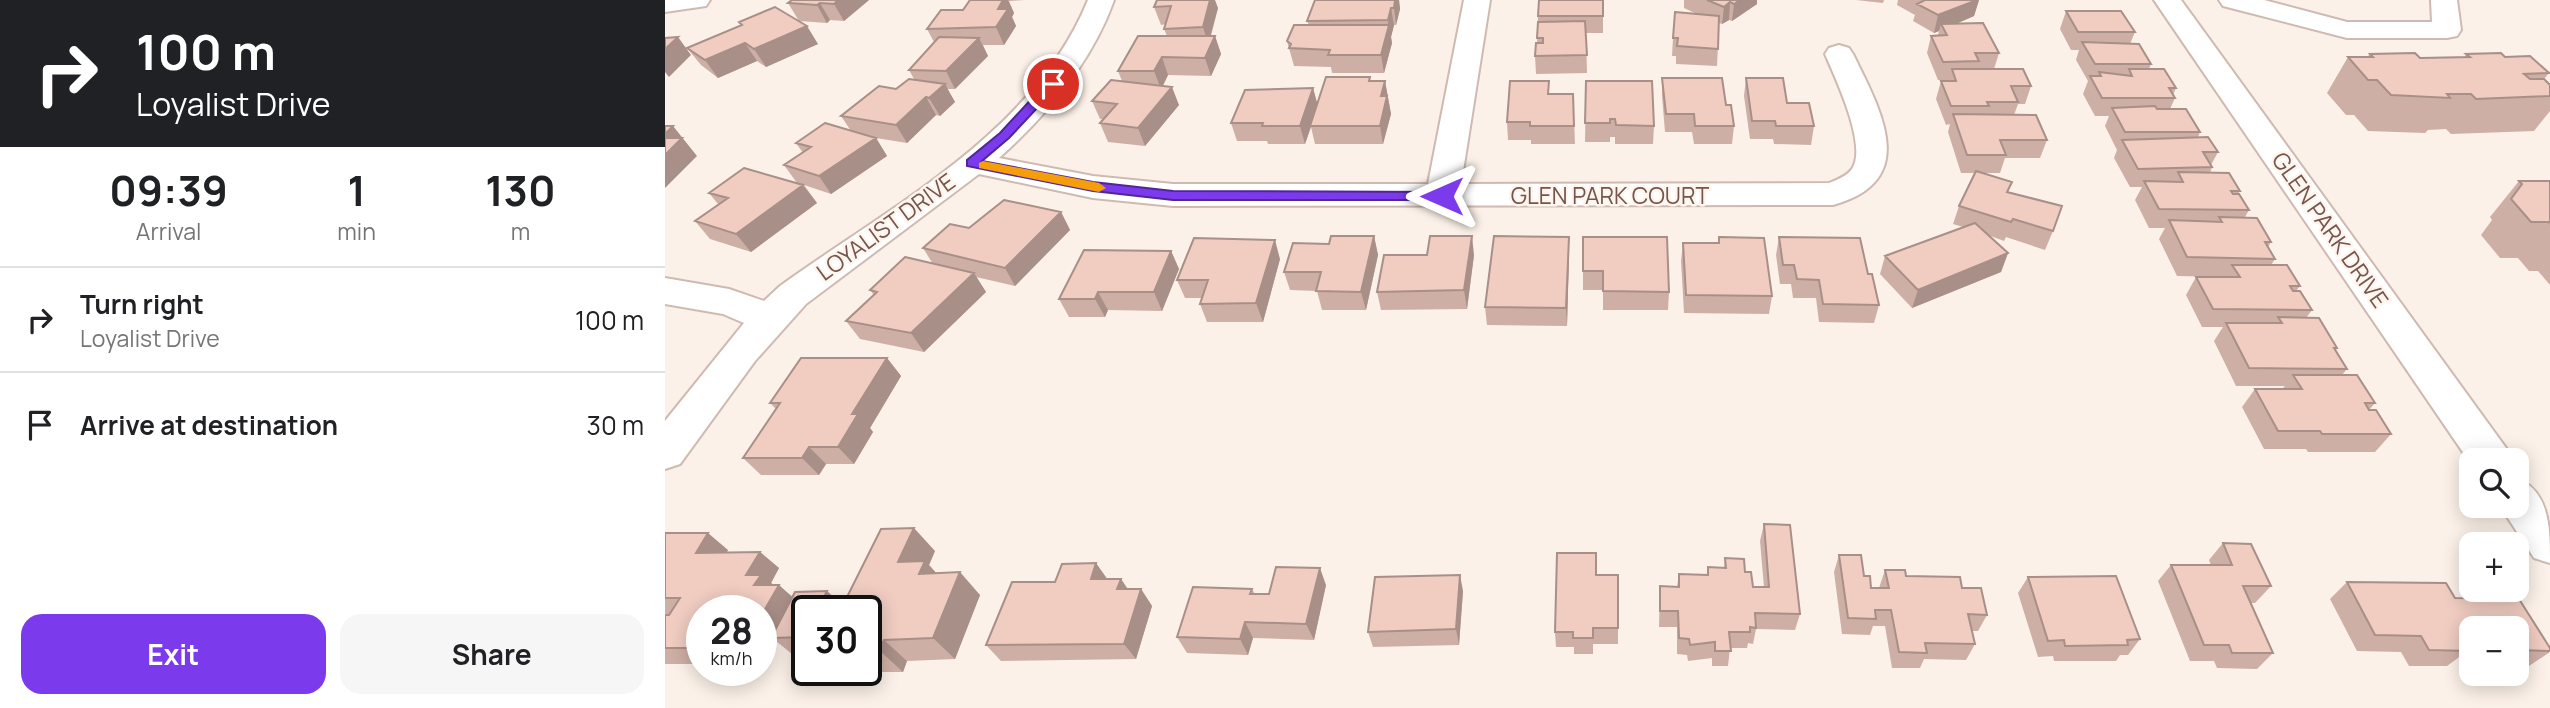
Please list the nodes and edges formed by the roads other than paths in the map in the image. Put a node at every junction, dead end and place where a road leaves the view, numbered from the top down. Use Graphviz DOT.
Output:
graph roads {
  1 [pos="697,0"];
  2 [pos="1101,0"];
  3 [pos="1477,0"];
  4 [pos="2168,0"];
  5 [pos="2232,0"];
  6 [pos="2444,0"];
  7 [pos="665,4"];
  8 [pos="1839,54"];
  9 [pos="972,163"];
  10 [pos="1442,196"];
  11 [pos="665,291"];
  12 [pos="769,318"];
  13 [pos="2483,448"];
  14 [pos="665,452"];
  15 [pos="2529,513"];
  16 [pos="2550,544"];
  1 -- 7 [label="street"];
  2 -- 9 [label="street, LOYALIST DRIVE"];
  3 -- 10 [label="street"];
  4 -- 13 [label="street, GLEN PARK DRIVE"];
  5 -- 6 [label="street"];
  8 -- 10 [label="street, GLEN PARK COURT"];
  9 -- 10 [label="street, GLEN PARK COURT"];
  9 -- 12 [label="street, LOYALIST DRIVE"];
  11 -- 12 [label="street"];
  12 -- 14 [label="street, LOYALIST DRIVE"];
  15 -- 16 [label="street"];
}
